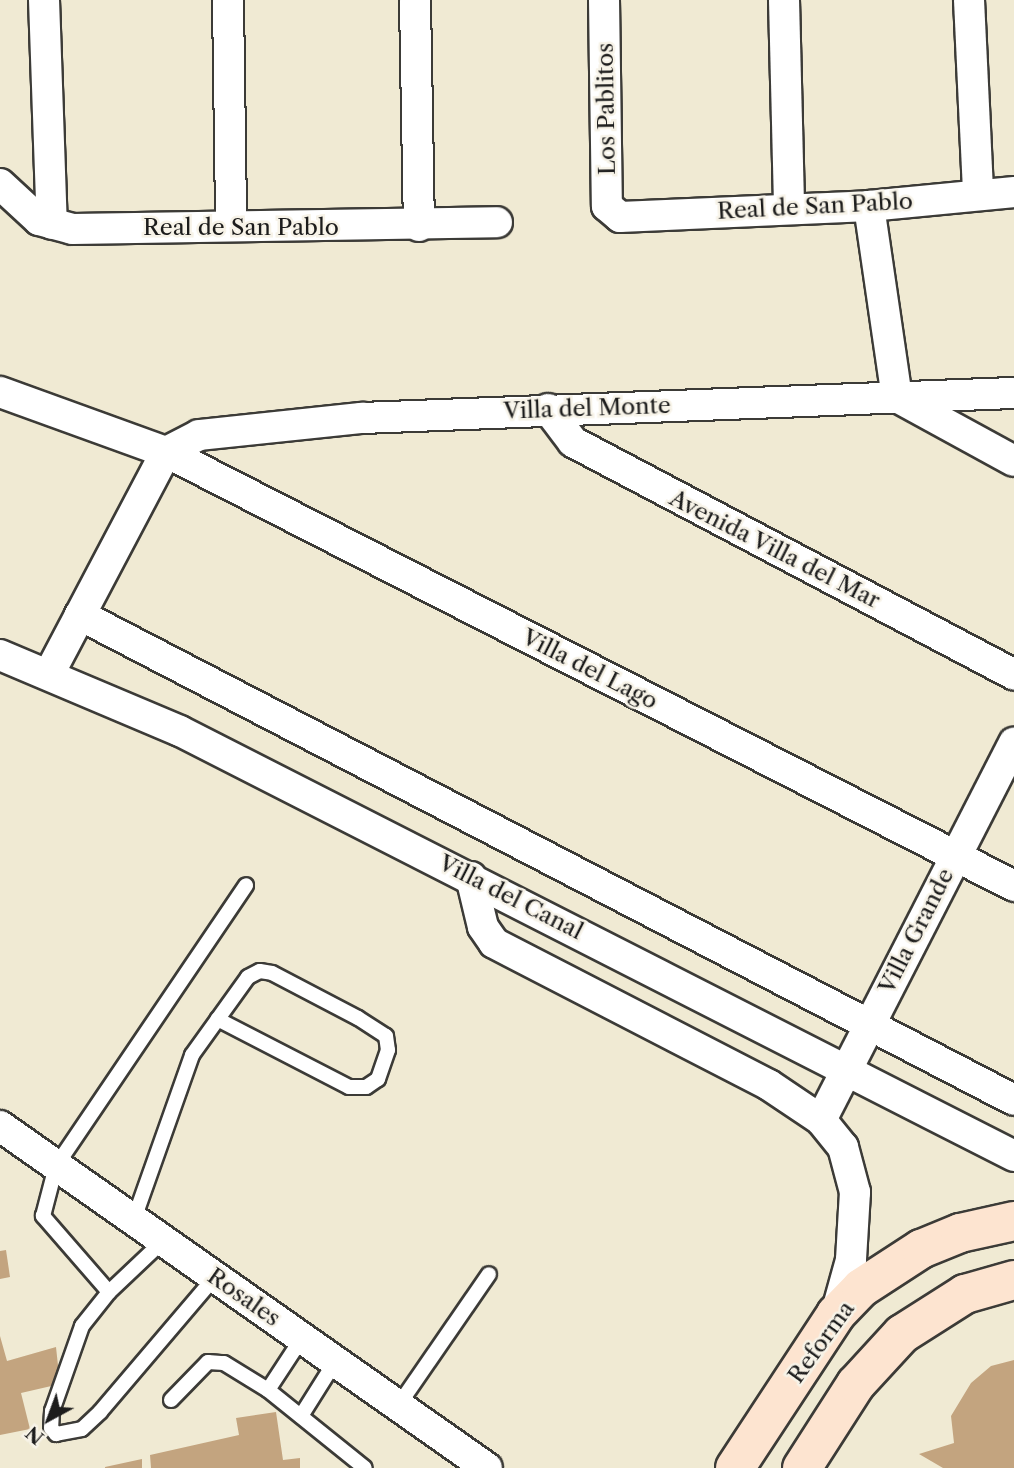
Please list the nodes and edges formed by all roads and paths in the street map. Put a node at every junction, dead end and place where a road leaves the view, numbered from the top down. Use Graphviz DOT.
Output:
graph roads {
  1 [pos="44,0"];
  2 [pos="229,0"];
  3 [pos="415,0"];
  4 [pos="604,0"];
  5 [pos="783,0"];
  6 [pos="969,0"];
  7 [pos="0,184"];
  8 [pos="1014,192"];
  9 [pos="978,193"];
  10 [pos="789,206"];
  11 [pos="869,206"];
  12 [pos="616,215"];
  13 [pos="497,222"];
  14 [pos="52,224"];
  15 [pos="231,226"];
  16 [pos="419,226"];
  17 [pos="0,392"];
  18 [pos="1014,393"];
  19 [pos="897,397"];
  20 [pos="548,410"];
  21 [pos="166,452"];
  22 [pos="1014,461"];
  23 [pos="80,615"];
  24 [pos="0,655"];
  25 [pos="49,674"];
  26 [pos="1014,675"];
  27 [pos="1014,743"];
  28 [pos="955,855"];
  29 [pos="471,877"];
  30 [pos="246,885"];
  31 [pos="1014,886"];
  32 [pos="217,1019"];
  33 [pos="869,1024"];
  34 [pos="847,1069"];
  35 [pos="1014,1100"];
  36 [pos="821,1120"];
  37 [pos="0,1126"];
  38 [pos="1014,1156"];
  39 [pos="56,1166"];
  40 [pos="134,1219"];
  41 [pos="1014,1221"];
  42 [pos="164,1240"];
  43 [pos="489,1274"];
  44 [pos="215,1277"];
  45 [pos="1014,1280"];
  46 [pos="109,1292"];
  47 [pos="836,1314"];
  48 [pos="302,1338"];
  49 [pos="335,1362"];
  50 [pos="268,1390"];
  51 [pos="170,1400"];
  52 [pos="398,1406"];
  53 [pos="301,1416"];
  54 [pos="365,1468"];
  55 [pos="488,1468"];
  56 [pos="736,1468"];
  57 [pos="802,1468"];
  1 -- 14 [label="street"];
  2 -- 15 [label="street"];
  3 -- 16 [label="street"];
  4 -- 12 [label="street, Los Pablitos"];
  5 -- 10 [label="street"];
  6 -- 9 [label="street"];
  7 -- 14 [label="street, Real de San Pablo"];
  8 -- 9 [label="street, Real de San Pablo"];
  9 -- 11 [label="street, Real de San Pablo"];
  10 -- 11 [label="street, Real de San Pablo"];
  10 -- 12 [label="street, Real de San Pablo"];
  11 -- 19 [label="street"];
  13 -- 16 [label="street, Real de San Pablo"];
  14 -- 15 [label="street, Real de San Pablo"];
  15 -- 16 [label="street, Real de San Pablo"];
  17 -- 21 [label="street, Villa del Lago"];
  18 -- 19 [label="street, Villa del Monte"];
  19 -- 20 [label="street, Villa del Monte"];
  19 -- 22 [label="street"];
  20 -- 21 [label="street, Villa del Monte"];
  20 -- 26 [label="street, Avenida Villa del Mar"];
  21 -- 23 [label="street"];
  21 -- 28 [label="street, Villa del Lago"];
  23 -- 25 [label="street"];
  23 -- 33 [label="street"];
  24 -- 25 [label="street, Villa del Canal"];
  25 -- 29 [label="street, Villa del Canal"];
  27 -- 28 [label="street, Villa Grande"];
  28 -- 31 [label="street, Villa del Lago"];
  28 -- 33 [label="street, Villa Grande"];
  29 -- 34 [label="street, Villa del Canal"];
  29 -- 36 [label="street"];
  30 -- 39 [label="lane"];
  32 -- 32 [label="lane"];
  32 -- 40 [label="lane"];
  33 -- 34 [label="street, Villa Grande"];
  33 -- 35 [label="street"];
  34 -- 36 [label="street, Villa Grande"];
  34 -- 38 [label="street, Villa del Canal"];
  36 -- 47 [label="street"];
  37 -- 39 [label="street, Rosales"];
  39 -- 40 [label="street, Rosales"];
  39 -- 46 [label="lane"];
  40 -- 42 [label="street, Rosales"];
  41 -- 47 [label="main road, Reforma"];
  42 -- 44 [label="street, Rosales"];
  42 -- 46 [label="lane"];
  43 -- 52 [label="lane"];
  44 -- 46 [label="lane"];
  44 -- 48 [label="street, Rosales"];
  45 -- 57 [label="main road"];
  47 -- 56 [label="main road, Reforma"];
  48 -- 49 [label="street, Rosales"];
  48 -- 50 [label="lane"];
  49 -- 52 [label="street, Rosales"];
  49 -- 53 [label="lane"];
  50 -- 51 [label="lane"];
  50 -- 53 [label="lane"];
  52 -- 55 [label="street, Rosales"];
  53 -- 54 [label="lane"];
}
